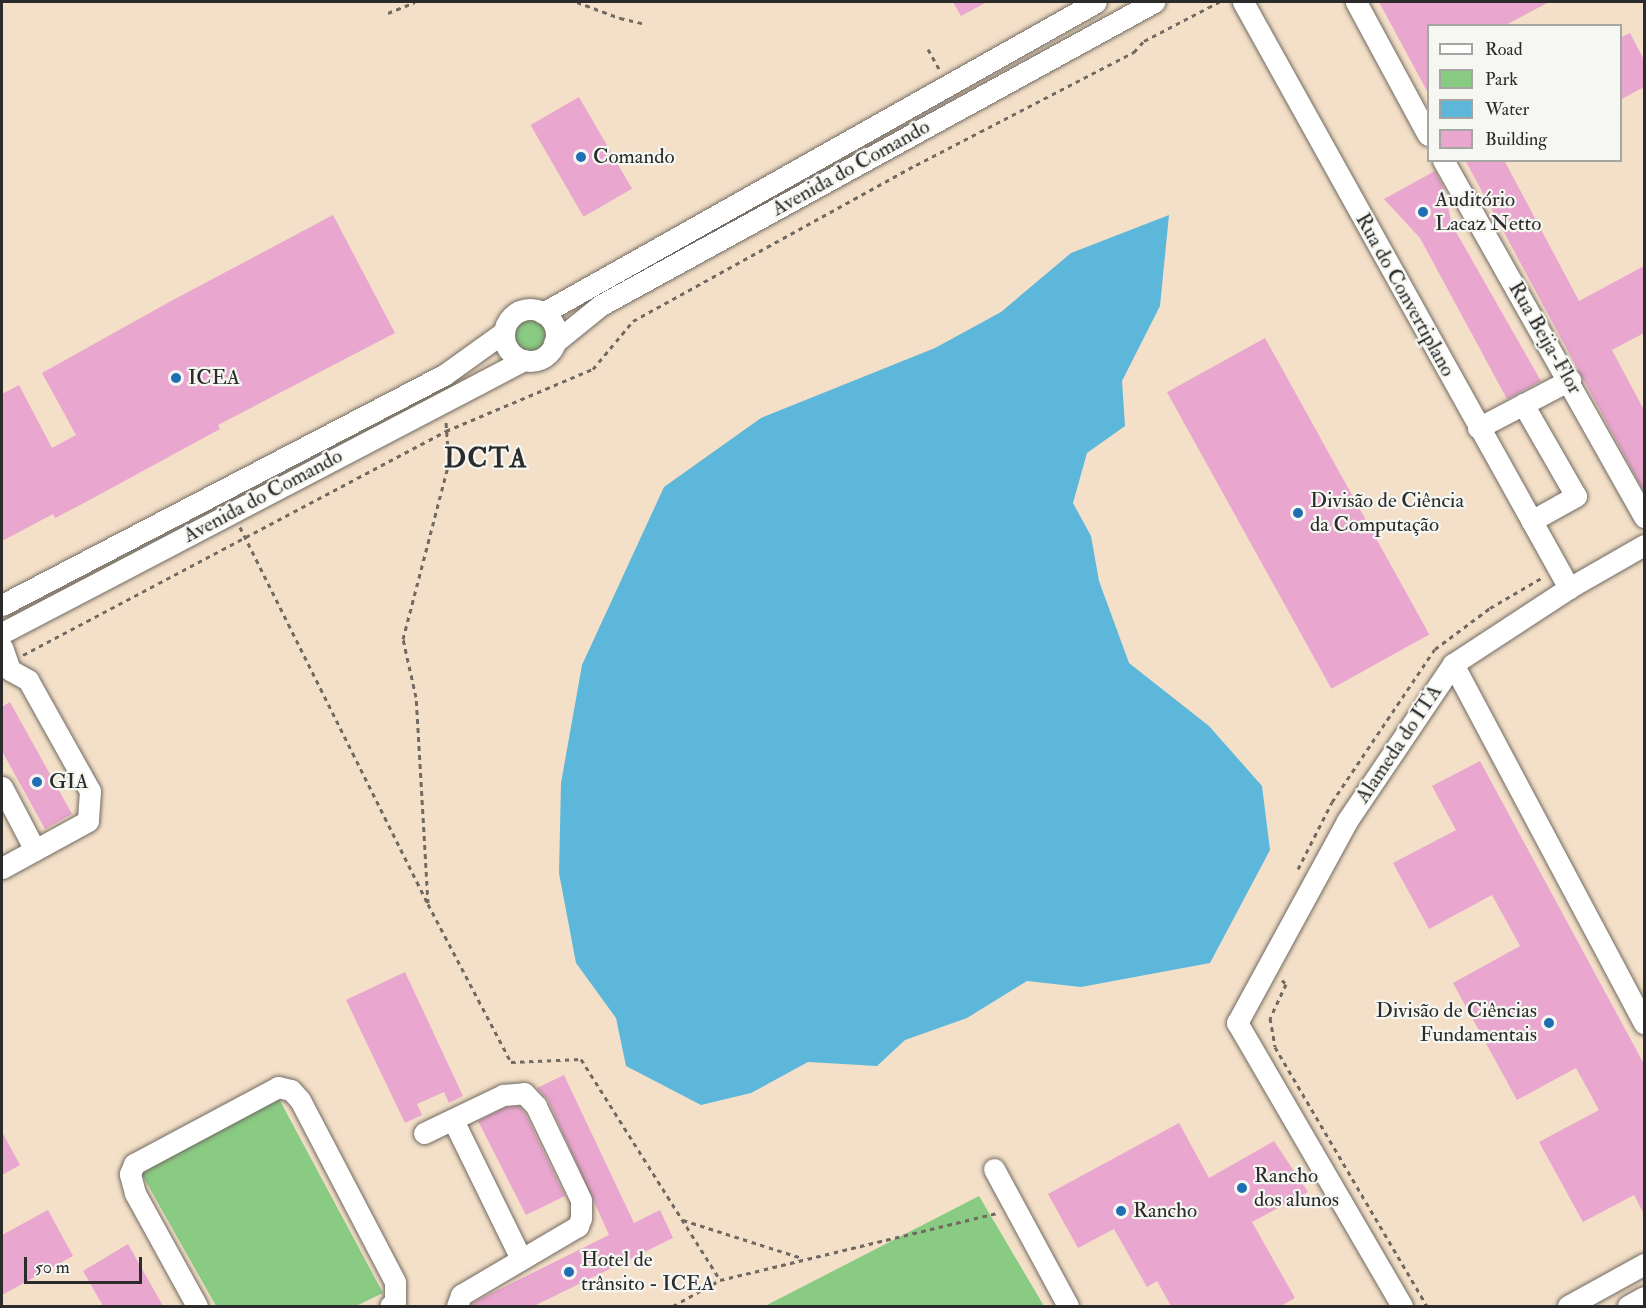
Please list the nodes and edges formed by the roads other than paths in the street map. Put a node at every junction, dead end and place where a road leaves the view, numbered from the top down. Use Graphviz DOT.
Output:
graph roads {
  1 [pos="1096,2"];
  2 [pos="1154,2"];
  3 [pos="1243,2"];
  4 [pos="1356,2"];
  5 [pos="1427,133"];
  6 [pos="1444,162"];
  7 [pos="543,313"];
  8 [pos="504,332"];
  9 [pos="554,343"];
  10 [pos="524,360"];
  11 [pos="1570,380"];
  12 [pos="1523,404"];
  13 [pos="1478,428"];
  14 [pos="1644,517"];
  15 [pos="1531,521"];
  16 [pos="1644,545"];
  17 [pos="1569,588"];
  18 [pos="2,605"];
  19 [pos="2,633"];
  20 [pos="5,663"];
  21 [pos="1453,664"];
  22 [pos="2,787"];
  23 [pos="35,850"];
  24 [pos="2,868"];
  25 [pos="1644,1023"];
  26 [pos="453,1120"];
  27 [pos="424,1133"];
  28 [pos="994,1169"];
  29 [pos="521,1259"];
  30 [pos="1644,1264"];
  31 [pos="1644,1297"];
  32 [pos="197,1306"];
  33 [pos="390,1306"];
  34 [pos="458,1306"];
  35 [pos="1068,1306"];
  36 [pos="1402,1306"];
  37 [pos="1568,1306"];
  38 [pos="1628,1306"];
  1 -- 7 [label="lane, Avenida do Comando"];
  2 -- 9 [label="lane, Avenida do Comando"];
  3 -- 13 [label="lane, Rua do Convertiplano"];
  4 -- 5 [label="lane"];
  6 -- 11 [label="lane, Rua Beija-Flor"];
  7 -- 8 [label="lane"];
  7 -- 9 [label="lane"];
  8 -- 10 [label="lane"];
  8 -- 18 [label="lane, Avenida do Comando"];
  9 -- 10 [label="lane"];
  10 -- 19 [label="lane, Avenida do Comando"];
  11 -- 12 [label="lane"];
  11 -- 14 [label="lane, Rua Beija-Flor"];
  12 -- 13 [label="lane"];
  12 -- 15 [label="lane"];
  13 -- 15 [label="lane, Rua do Convertiplano"];
  15 -- 17 [label="lane, Rua do Convertiplano"];
  16 -- 17 [label="lane, Alameda do ITA"];
  17 -- 21 [label="lane, Alameda do ITA"];
  20 -- 23 [label="lane"];
  21 -- 25 [label="lane"];
  21 -- 36 [label="lane, Alameda do ITA"];
  22 -- 23 [label="lane"];
  23 -- 24 [label="lane"];
  26 -- 27 [label="lane"];
  26 -- 29 [label="lane"];
  26 -- 29 [label="lane"];
  28 -- 35 [label="lane"];
  29 -- 34 [label="lane"];
  30 -- 37 [label="lane"];
  31 -- 38 [label="lane"];
  32 -- 33 [label="lane"];
}
